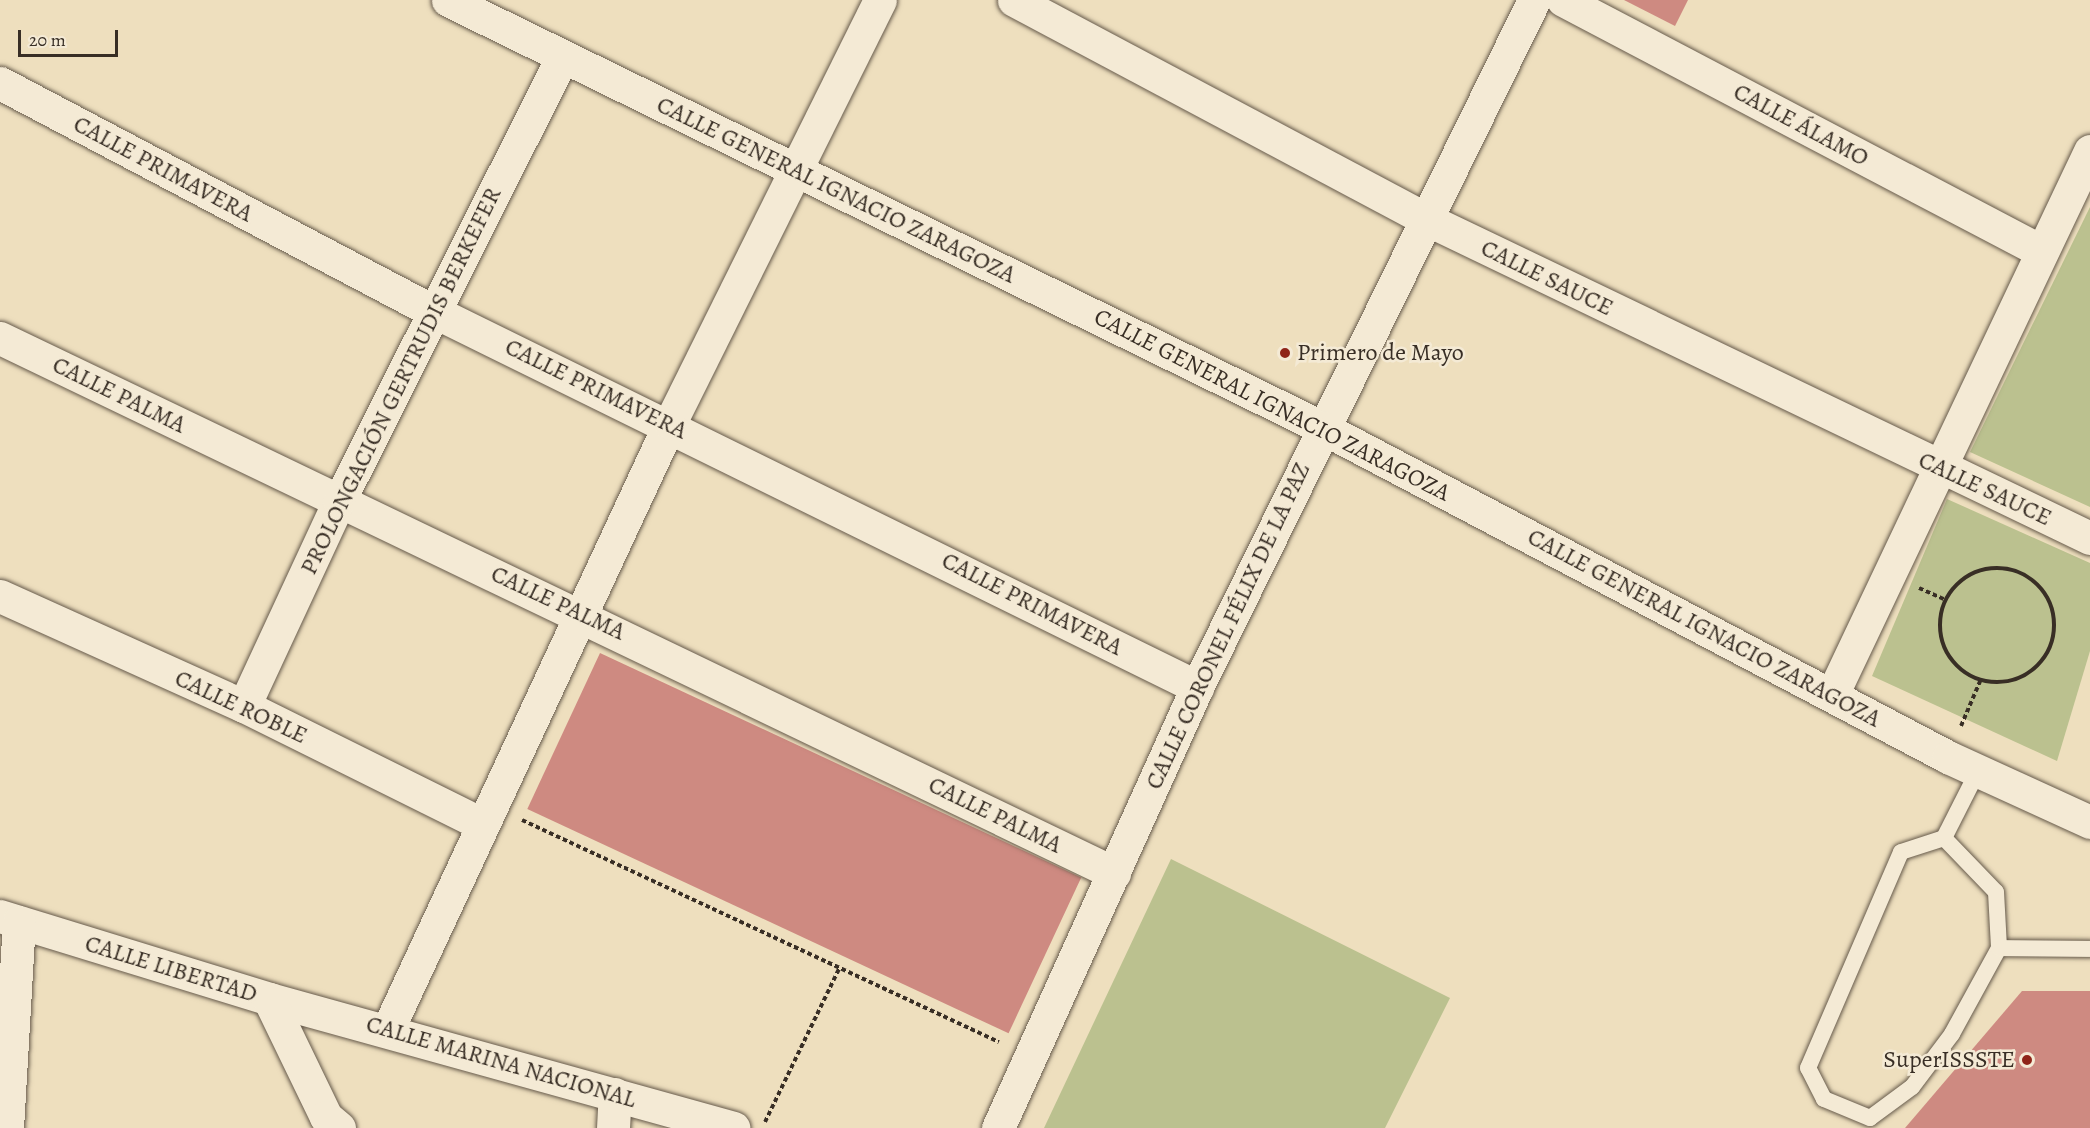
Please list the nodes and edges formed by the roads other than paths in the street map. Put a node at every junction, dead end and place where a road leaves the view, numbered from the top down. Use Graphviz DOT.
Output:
graph roads {
  1 [pos="448,0"];
  2 [pos="880,0"];
  3 [pos="1014,0"];
  4 [pos="1534,0"];
  5 [pos="1563,0"];
  6 [pos="562,57"];
  7 [pos="0,83"];
  8 [pos="2090,151"];
  9 [pos="795,168"];
  10 [pos="1424,218"];
  11 [pos="2039,250"];
  12 [pos="433,310"];
  13 [pos="0,338"];
  14 [pos="670,423"];
  15 [pos="1321,427"];
  16 [pos="1936,468"];
  17 [pos="339,501"];
  18 [pos="2090,538"];
  19 [pos="0,596"];
  20 [pos="580,612"];
  21 [pos="1197,687"];
  22 [pos="1832,696"];
  23 [pos="244,706"];
  24 [pos="1978,771"];
  25 [pos="484,814"];
  26 [pos="2090,822"];
  27 [pos="1944,838"];
  28 [pos="1114,873"];
  29 [pos="9,919"];
  30 [pos="1999,948"];
  31 [pos="2090,948"];
  32 [pos="269,999"];
  33 [pos="388,1029"];
  34 [pos="615,1094"];
  35 [pos="330,1124"];
  36 [pos="7,1128"];
  37 [pos="613,1128"];
  38 [pos="733,1128"];
  39 [pos="998,1128"];
  1 -- 6 [label="street, CALLE GENERAL IGNACIO ZARAGOZA"];
  2 -- 9 [label="street"];
  3 -- 10 [label="street, CALLE SAUCE"];
  4 -- 10 [label="street, CALLE CORONEL FÉLIX DE LA PAZ"];
  5 -- 11 [label="street, CALLE ÁLAMO"];
  6 -- 9 [label="street, CALLE GENERAL IGNACIO ZARAGOZA"];
  6 -- 12 [label="street, PROLONGACIÓN GERTRUDIS BERKEFER"];
  7 -- 12 [label="street, CALLE PRIMAVERA"];
  8 -- 11 [label="street"];
  9 -- 14 [label="street"];
  9 -- 15 [label="street, CALLE GENERAL IGNACIO ZARAGOZA"];
  10 -- 15 [label="street, CALLE CORONEL FÉLIX DE LA PAZ"];
  10 -- 16 [label="street, CALLE SAUCE"];
  11 -- 16 [label="street"];
  12 -- 14 [label="street, CALLE PRIMAVERA"];
  12 -- 17 [label="street, PROLONGACIÓN GERTRUDIS BERKEFER"];
  13 -- 17 [label="street, CALLE PALMA"];
  14 -- 20 [label="street"];
  14 -- 21 [label="street, CALLE PRIMAVERA"];
  15 -- 21 [label="street, CALLE CORONEL FÉLIX DE LA PAZ"];
  15 -- 22 [label="street, CALLE GENERAL IGNACIO ZARAGOZA"];
  16 -- 18 [label="street, CALLE SAUCE"];
  16 -- 22 [label="street"];
  17 -- 20 [label="street, CALLE PALMA"];
  17 -- 23 [label="street, PROLONGACIÓN GERTRUDIS BERKEFER"];
  19 -- 23 [label="street, CALLE ROBLE"];
  20 -- 25 [label="street"];
  20 -- 28 [label="street, CALLE PALMA"];
  21 -- 28 [label="street, CALLE CORONEL FÉLIX DE LA PAZ"];
  22 -- 24 [label="street, CALLE GENERAL IGNACIO ZARAGOZA"];
  23 -- 25 [label="street, CALLE ROBLE"];
  24 -- 26 [label="street, CALLE GENERAL IGNACIO ZARAGOZA"];
  24 -- 27 [label="lane"];
  25 -- 33 [label="street"];
  27 -- 30 [label="lane"];
  27 -- 30 [label="lane"];
  28 -- 39 [label="street, CALLE CORONEL FÉLIX DE LA PAZ"];
  29 -- 32 [label="street, CALLE LIBERTAD"];
  29 -- 36 [label="street"];
  30 -- 31 [label="lane"];
  32 -- 33 [label="street, CALLE MARINA NACIONAL"];
  32 -- 35 [label="street, CALLE LIBERTAD"];
  33 -- 34 [label="street, CALLE MARINA NACIONAL"];
  34 -- 37 [label="street"];
  34 -- 38 [label="street, CALLE MARINA NACIONAL"];
}
